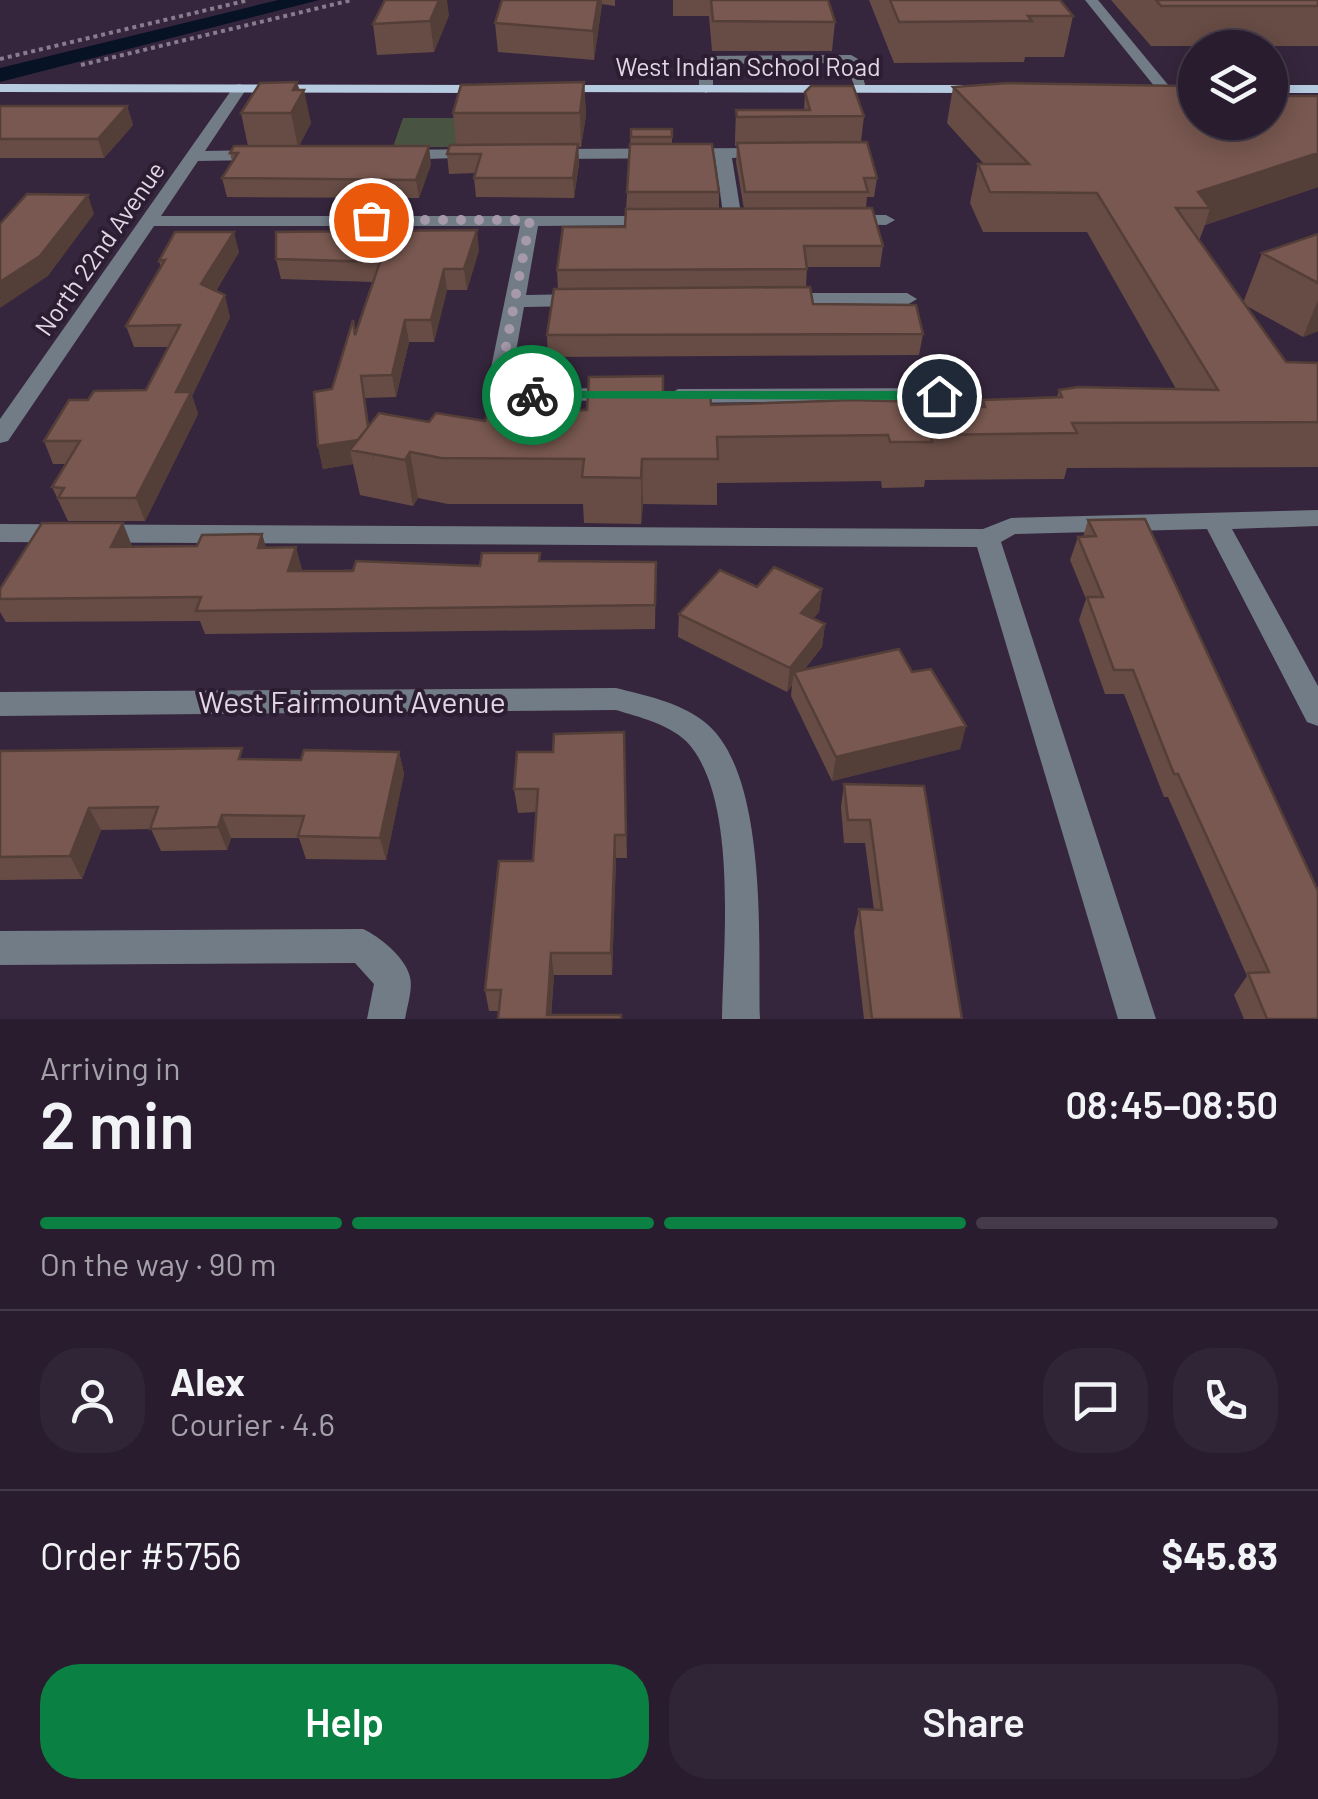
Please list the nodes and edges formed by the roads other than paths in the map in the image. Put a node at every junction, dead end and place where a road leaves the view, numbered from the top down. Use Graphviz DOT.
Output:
graph roads {
  1 [pos="1091,0"];
  2 [pos="0,88"];
  3 [pos="240,88"];
  4 [pos="514,88"];
  5 [pos="534,88"];
  6 [pos="706,89"];
  7 [pos="862,89"];
  8 [pos="1006,89"];
  9 [pos="1133,89"];
  10 [pos="1164,89"];
  11 [pos="1178,89"];
  12 [pos="1288,89"];
  13 [pos="1318,89"];
  14 [pos="782,153"];
  15 [pos="488,154"];
  16 [pos="527,154"];
  17 [pos="724,154"];
  18 [pos="292,155"];
  19 [pos="370,155"];
  20 [pos="194,156"];
  21 [pos="148,220"];
  22 [pos="530,220"];
  23 [pos="678,220"];
  24 [pos="733,220"];
  25 [pos="829,220"];
  26 [pos="886,220"];
  27 [pos="908,299"];
  28 [pos="515,300"];
  29 [pos="596,300"];
  30 [pos="752,300"];
  31 [pos="939,396"];
  32 [pos="0,436"];
  33 [pos="1318,518"];
  34 [pos="1214,519"];
  35 [pos="0,534"];
  36 [pos="988,538"];
  37 [pos="0,704"];
  38 [pos="1318,714"];
  39 [pos="0,948"];
  40 [pos="386,1019"];
  41 [pos="741,1019"];
  42 [pos="1137,1019"];
  1 -- 10 [label="street"];
  2 -- 3 [label="main road"];
  3 -- 4 [label="main road"];
  3 -- 20 [label="street, North 22nd Avenue"];
  5 -- 6 [label="main road, West Indian School Road"];
  6 -- 7 [label="main road, West Indian School Road"];
  6 -- 7 [label="street"];
  7 -- 8 [label="main road, West Indian School Road"];
  9 -- 10 [label="main road"];
  10 -- 11 [label="main road"];
  12 -- 13 [label="main road"];
  14 -- 17 [label="street"];
  15 -- 19 [label="street"];
  16 -- 17 [label="street"];
  17 -- 24 [label="street"];
  18 -- 20 [label="street"];
  20 -- 21 [label="street, North 22nd Avenue"];
  21 -- 22 [label="street"];
  21 -- 32 [label="street, North 22nd Avenue"];
  22 -- 23 [label="street"];
  22 -- 28 [label="street"];
  25 -- 26 [label="street"];
  27 -- 30 [label="street"];
  28 -- 29 [label="street"];
  28 -- 31 [label="street"];
  33 -- 34 [label="street"];
  34 -- 36 [label="street"];
  34 -- 38 [label="street"];
  35 -- 36 [label="street"];
  36 -- 42 [label="street"];
  37 -- 41 [label="street, West Fairmount Avenue"];
  39 -- 40 [label="street"];
}
